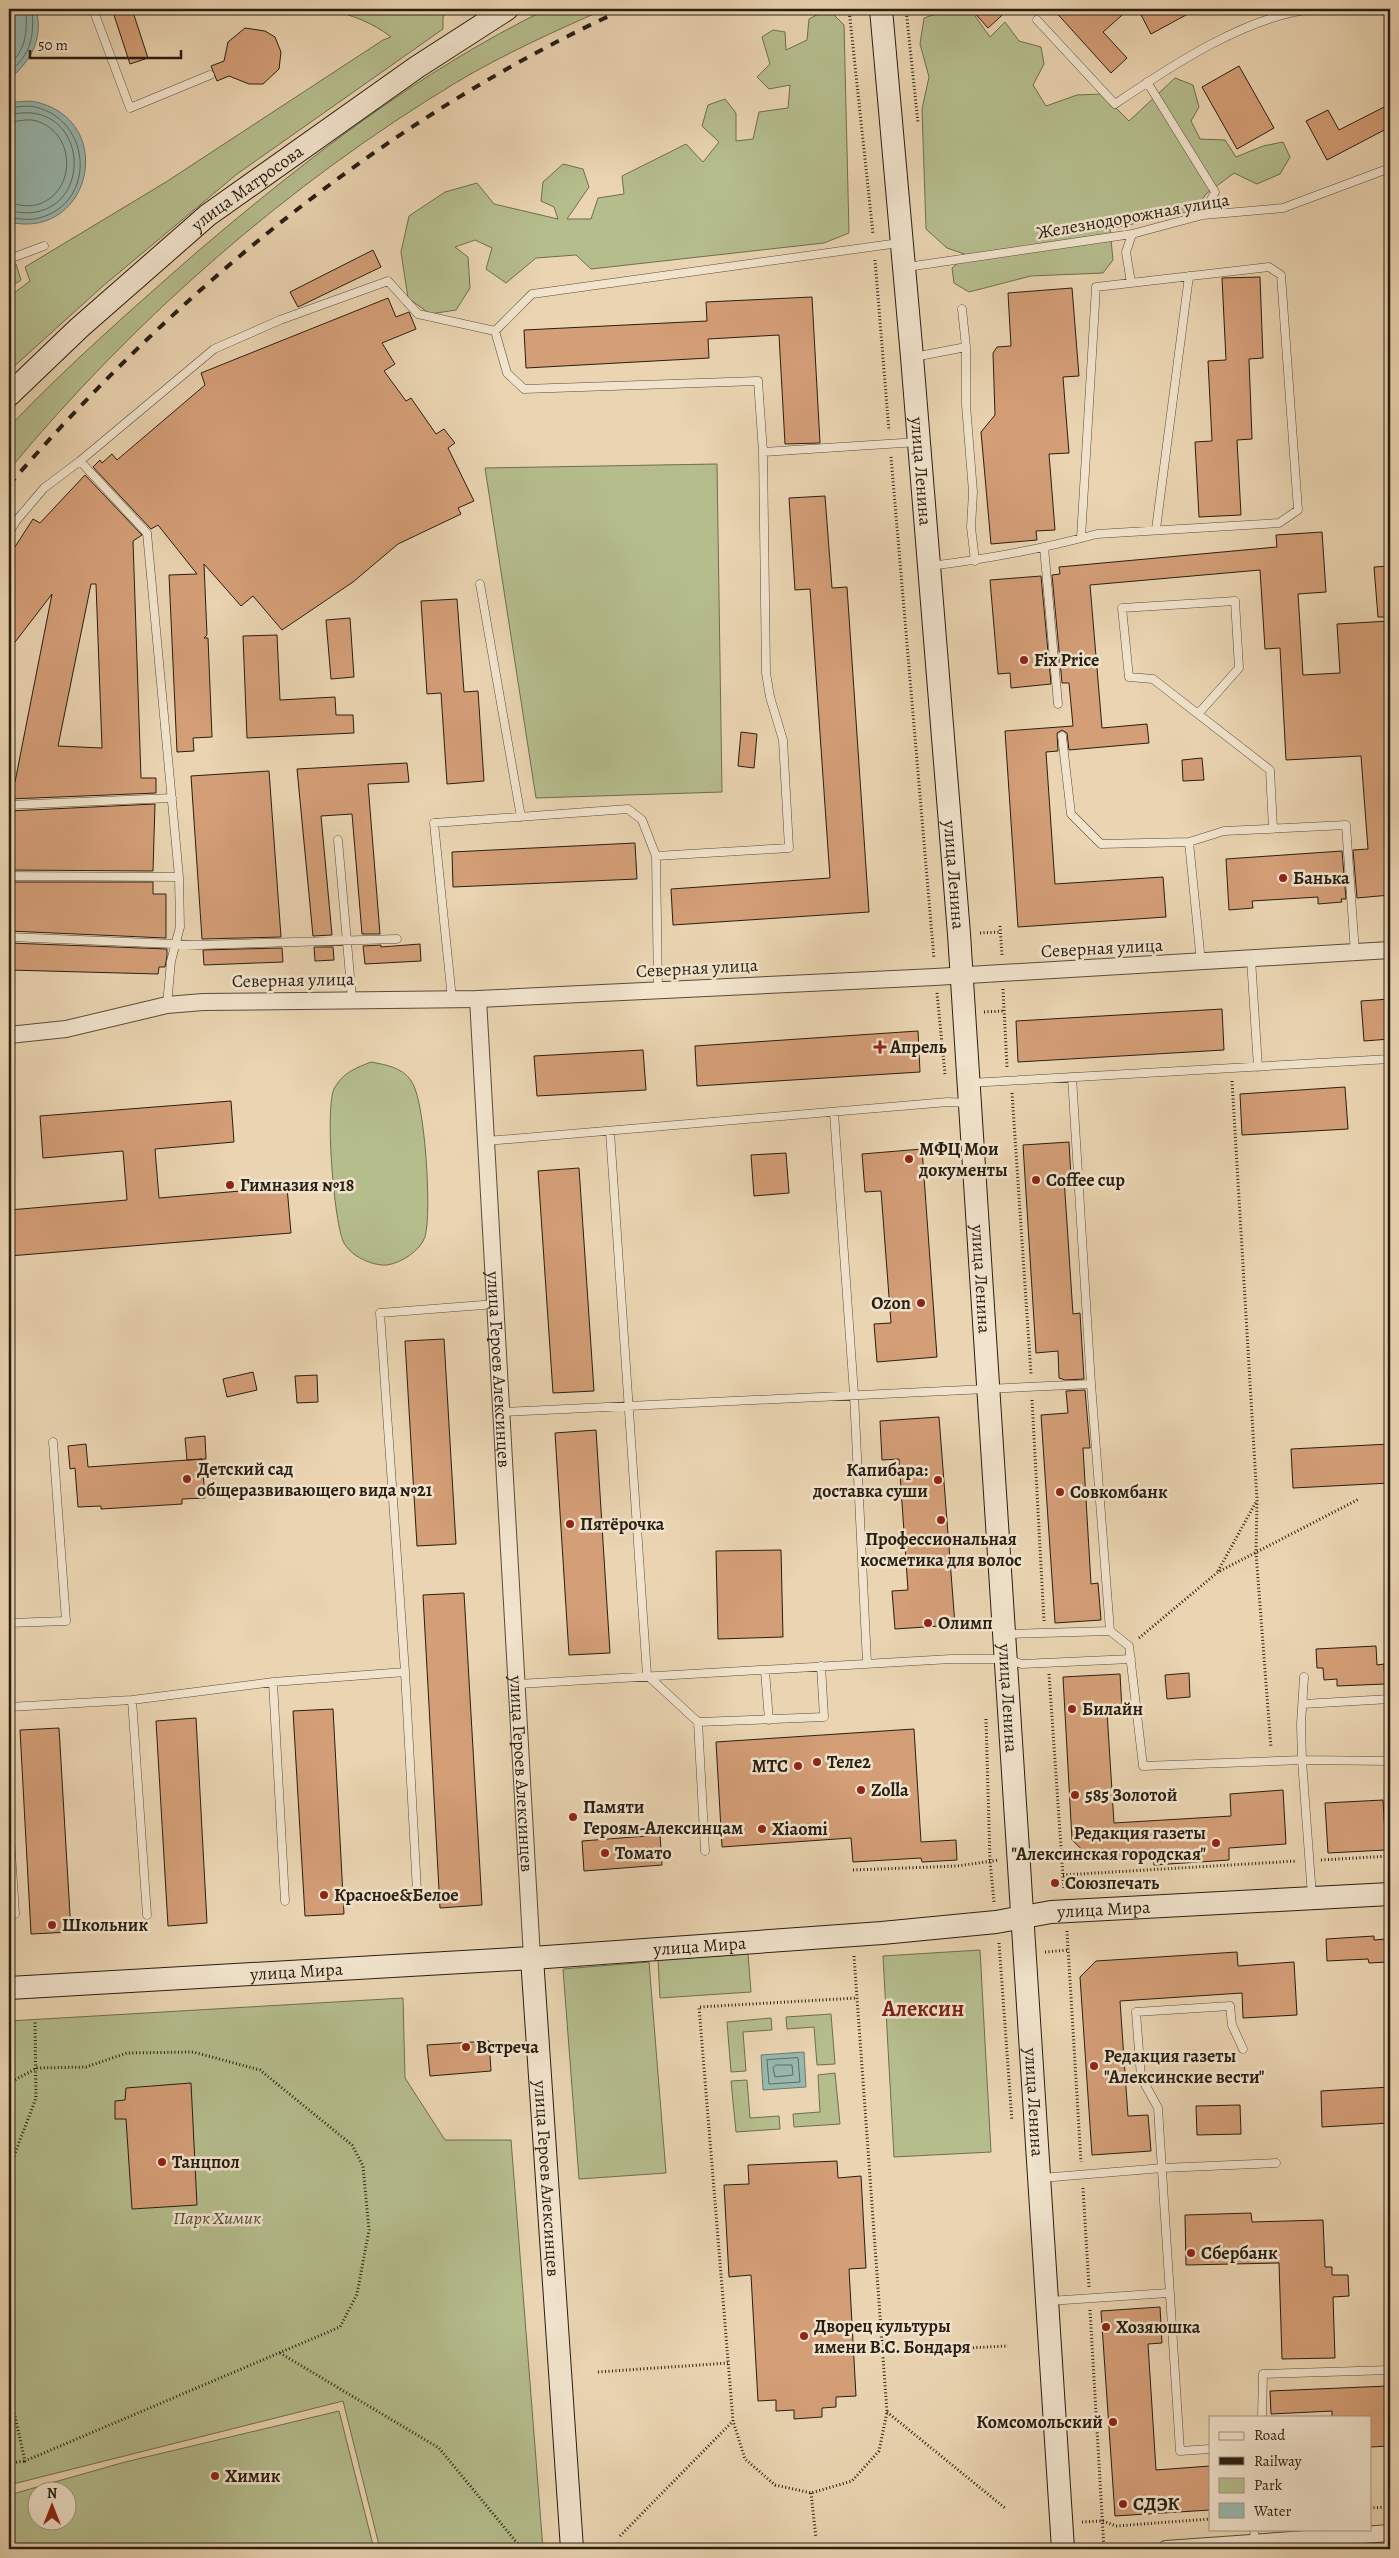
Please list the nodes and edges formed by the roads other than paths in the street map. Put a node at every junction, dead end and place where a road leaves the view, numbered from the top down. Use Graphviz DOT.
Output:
graph roads {
  1 [pos="93,9"];
  2 [pos="881,9"];
  3 [pos="1313,9"];
  4 [pos="495,15"];
  5 [pos="1038,20"];
  6 [pos="210,75"];
  7 [pos="1147,82"];
  8 [pos="1390,168"];
  9 [pos="1202,215"];
  10 [pos="1132,234"];
  11 [pos="902,243"];
  12 [pos="44,246"];
  13 [pos="9,259"];
  14 [pos="904,267"];
  15 [pos="1188,276"];
  16 [pos="1131,284"];
  17 [pos="962,309"];
  18 [pos="495,331"];
  19 [pos="966,347"];
  20 [pos="912,358"];
  21 [pos="9,395"];
  22 [pos="918,442"];
  23 [pos="763,452"];
  24 [pos="80,461"];
  25 [pos="1156,530"];
  26 [pos="9,533"];
  27 [pos="1080,538"];
  28 [pos="1044,547"];
  29 [pos="975,561"];
  30 [pos="928,566"];
  31 [pos="480,584"];
  32 [pos="1058,704"];
  33 [pos="1198,714"];
  34 [pos="1062,736"];
  35 [pos="172,798"];
  36 [pos="9,805"];
  37 [pos="521,817"];
  38 [pos="1272,829"];
  39 [pos="338,840"];
  40 [pos="1189,842"];
  41 [pos="656,856"];
  42 [pos="9,876"];
  43 [pos="179,877"];
  44 [pos="9,937"];
  45 [pos="397,939"];
  46 [pos="346,940"];
  47 [pos="176,944"];
  48 [pos="1390,950"];
  49 [pos="1355,953"];
  50 [pos="1252,959"];
  51 [pos="1201,962"];
  52 [pos="961,976"];
  53 [pos="658,990"];
  54 [pos="352,999"];
  55 [pos="452,999"];
  56 [pos="478,999"];
  57 [pos="167,1005"];
  58 [pos="9,1035"];
  59 [pos="1390,1059"];
  60 [pos="1258,1067"];
  61 [pos="1072,1077"];
  62 [pos="961,1096"];
  63 [pos="834,1113"];
  64 [pos="610,1132"];
  65 [pos="486,1141"];
  66 [pos="496,1304"];
  67 [pos="1091,1384"];
  68 [pos="988,1390"];
  69 [pos="854,1394"];
  70 [pos="628,1406"];
  71 [pos="502,1412"];
  72 [pos="53,1442"];
  73 [pos="9,1624"];
  74 [pos="1110,1631"];
  75 [pos="1005,1634"];
  76 [pos="1006,1659"];
  77 [pos="1130,1659"];
  78 [pos="867,1663"];
  79 [pos="821,1666"];
  80 [pos="765,1671"];
  81 [pos="405,1672"];
  82 [pos="648,1675"];
  83 [pos="1304,1677"];
  84 [pos="273,1682"];
  85 [pos="518,1684"];
  86 [pos="1390,1699"];
  87 [pos="132,1700"];
  88 [pos="1303,1704"];
  89 [pos="9,1707"];
  90 [pos="769,1720"];
  91 [pos="698,1722"];
  92 [pos="1302,1760"];
  93 [pos="1390,1761"];
  94 [pos="9,1821"];
  95 [pos="705,1851"];
  96 [pos="417,1890"];
  97 [pos="1390,1894"];
  98 [pos="1312,1898"];
  99 [pos="285,1901"];
  100 [pos="14,1914"];
  101 [pos="148,1915"];
  102 [pos="1023,1916"];
  103 [pos="532,1958"];
  104 [pos="9,1988"];
  105 [pos="1243,2049"];
  106 [pos="1276,2163"];
  107 [pos="1163,2168"];
  108 [pos="1040,2178"];
  109 [pos="1168,2293"];
  110 [pos="1047,2301"];
  111 [pos="1390,2370"];
  112 [pos="1262,2416"];
  113 [pos="1209,2449"];
  114 [pos="1390,2533"];
  115 [pos="1255,2540"];
  116 [pos="572,2549"];
  117 [pos="1063,2549"];
  118 [pos="1166,2549"];
  1 -- 6 [label="lane"];
  2 -- 11 [label="street, улица Ленина"];
  3 -- 7 [label="lane"];
  4 -- 21 [label="street, улица Матросова"];
  5 -- 7 [label="lane"];
  7 -- 9 [label="lane"];
  8 -- 9 [label="lane, Железнодорожная улица"];
  9 -- 10 [label="lane, Железнодорожная улица"];
  10 -- 14 [label="lane, Железнодорожная улица"];
  10 -- 16 [label="lane"];
  11 -- 14 [label="street, улица Ленина"];
  11 -- 18 [label="lane"];
  12 -- 13 [label="lane"];
  14 -- 20 [label="street, улица Ленина"];
  15 -- 16 [label="lane"];
  15 -- 25 [label="lane"];
  15 -- 25 [label="lane"];
  16 -- 27 [label="lane"];
  17 -- 19 [label="lane"];
  18 -- 23 [label="lane"];
  18 -- 24 [label="lane"];
  19 -- 20 [label="lane"];
  19 -- 29 [label="lane"];
  20 -- 22 [label="street, улица Ленина"];
  22 -- 23 [label="lane"];
  22 -- 30 [label="street, улица Ленина"];
  23 -- 41 [label="lane"];
  24 -- 26 [label="lane"];
  24 -- 35 [label="lane"];
  25 -- 27 [label="lane"];
  27 -- 28 [label="lane"];
  28 -- 29 [label="lane"];
  28 -- 32 [label="lane"];
  29 -- 30 [label="lane"];
  30 -- 52 [label="street, улица Ленина"];
  31 -- 37 [label="lane"];
  33 -- 33 [label="lane"];
  33 -- 38 [label="lane"];
  34 -- 40 [label="lane"];
  35 -- 36 [label="lane"];
  35 -- 43 [label="lane"];
  37 -- 41 [label="lane"];
  37 -- 55 [label="lane"];
  38 -- 40 [label="lane"];
  38 -- 49 [label="lane"];
  39 -- 46 [label="lane"];
  40 -- 51 [label="lane"];
  41 -- 53 [label="lane"];
  42 -- 43 [label="lane"];
  43 -- 47 [label="lane"];
  44 -- 47 [label="lane"];
  45 -- 46 [label="lane"];
  46 -- 47 [label="lane"];
  46 -- 54 [label="lane"];
  47 -- 57 [label="lane"];
  48 -- 49 [label="street, Северная улица"];
  49 -- 50 [label="street, Северная улица"];
  50 -- 51 [label="street, Северная улица"];
  50 -- 60 [label="lane"];
  51 -- 52 [label="street, Северная улица"];
  52 -- 53 [label="street, Северная улица"];
  52 -- 62 [label="street, улица Ленина"];
  53 -- 56 [label="street, Северная улица"];
  54 -- 55 [label="street, Северная улица"];
  54 -- 57 [label="street, Северная улица"];
  55 -- 56 [label="street, Северная улица"];
  56 -- 65 [label="street, улица Героев Алексинцев"];
  57 -- 58 [label="street, Северная улица"];
  59 -- 60 [label="lane"];
  60 -- 61 [label="lane"];
  61 -- 62 [label="lane"];
  61 -- 67 [label="lane"];
  62 -- 63 [label="lane"];
  62 -- 68 [label="street, улица Ленина"];
  63 -- 64 [label="lane"];
  63 -- 69 [label="lane"];
  64 -- 65 [label="lane"];
  64 -- 70 [label="lane"];
  65 -- 66 [label="street, улица Героев Алексинцев"];
  66 -- 71 [label="street, улица Героев Алексинцев"];
  66 -- 81 [label="lane"];
  67 -- 68 [label="lane"];
  67 -- 74 [label="lane"];
  68 -- 69 [label="lane"];
  68 -- 75 [label="street, улица Ленина"];
  69 -- 70 [label="lane"];
  69 -- 78 [label="lane"];
  70 -- 71 [label="lane"];
  70 -- 82 [label="lane"];
  71 -- 85 [label="street, улица Героев Алексинцев"];
  72 -- 73 [label="lane"];
  74 -- 75 [label="lane"];
  74 -- 77 [label="lane"];
  75 -- 76 [label="street, улица Ленина"];
  76 -- 77 [label="lane"];
  76 -- 78 [label="lane"];
  76 -- 102 [label="street, улица Ленина"];
  77 -- 92 [label="lane"];
  78 -- 79 [label="lane"];
  79 -- 80 [label="lane"];
  79 -- 90 [label="lane"];
  80 -- 82 [label="lane"];
  80 -- 90 [label="lane"];
  81 -- 84 [label="lane"];
  81 -- 96 [label="lane"];
  82 -- 85 [label="lane"];
  82 -- 91 [label="lane"];
  83 -- 88 [label="lane"];
  84 -- 87 [label="lane"];
  84 -- 99 [label="lane"];
  85 -- 103 [label="street, улица Героев Алексинцев"];
  86 -- 88 [label="lane"];
  87 -- 89 [label="lane"];
  87 -- 101 [label="lane"];
  88 -- 92 [label="lane"];
  90 -- 91 [label="lane"];
  91 -- 95 [label="lane"];
  92 -- 93 [label="lane"];
  92 -- 98 [label="lane"];
  94 -- 100 [label="lane"];
  97 -- 98 [label="street, улица Мира"];
  98 -- 102 [label="street, улица Мира"];
  102 -- 103 [label="street, улица Мира"];
  102 -- 108 [label="street, улица Ленина"];
  103 -- 104 [label="street, улица Мира"];
  103 -- 116 [label="street, улица Героев Алексинцев"];
  105 -- 107 [label="lane"];
  106 -- 107 [label="lane"];
  107 -- 108 [label="lane"];
  107 -- 109 [label="lane"];
  108 -- 110 [label="street, улица Ленина"];
  109 -- 110 [label="lane"];
  109 -- 113 [label="lane"];
  110 -- 117 [label="street, улица Ленина"];
  111 -- 112 [label="lane"];
  114 -- 115 [label="street"];
  115 -- 118 [label="street"];
}
